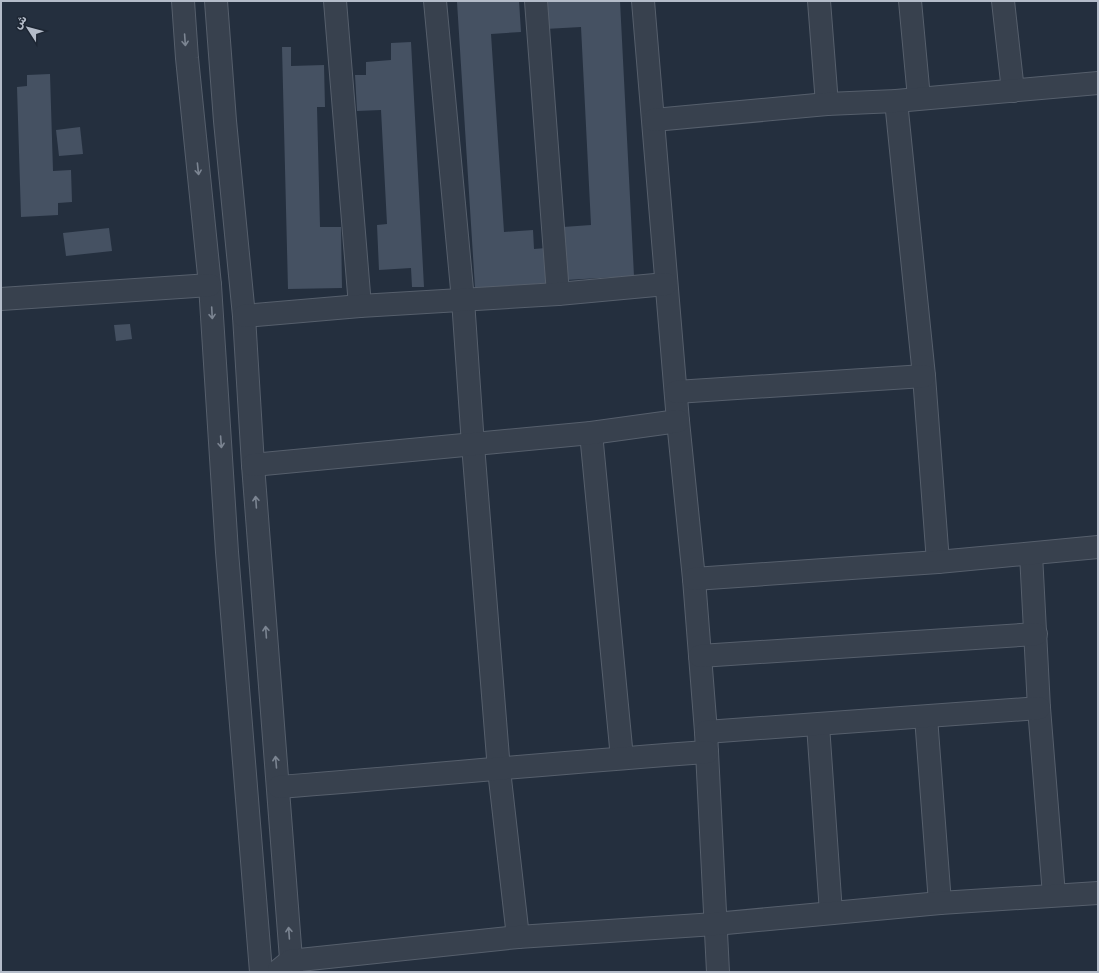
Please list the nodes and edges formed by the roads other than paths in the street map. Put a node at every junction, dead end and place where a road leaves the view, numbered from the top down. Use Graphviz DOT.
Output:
graph roads {
  1 [pos="183,1"];
  2 [pos="216,1"];
  3 [pos="335,1"];
  4 [pos="435,1"];
  5 [pos="536,1"];
  6 [pos="644,1"];
  7 [pos="819,1"];
  8 [pos="910,1"];
  9 [pos="1002,1"];
  10 [pos="1098,82"];
  11 [pos="1013,91"];
  12 [pos="919,98"];
  13 [pos="896,101"];
  14 [pos="827,104"];
  15 [pos="654,120"];
  16 [pos="666,284"];
  17 [pos="210,285"];
  18 [pos="558,294"];
  19 [pos="1,299"];
  20 [pos="463,300"];
  21 [pos="360,306"];
  22 [pos="244,316"];
  23 [pos="924,376"];
  24 [pos="676,392"];
  25 [pos="678,421"];
  26 [pos="591,433"];
  27 [pos="473,445"];
  28 [pos="253,465"];
  29 [pos="1098,547"];
  30 [pos="1031,554"];
  31 [pos="938,562"];
  32 [pos="694,579"];
  33 [pos="1036,634"];
  34 [pos="700,656"];
  35 [pos="1039,708"];
  36 [pos="926,717"];
  37 [pos="818,724"];
  38 [pos="706,742"];
  39 [pos="622,758"];
  40 [pos="499,770"];
  41 [pos="279,787"];
  42 [pos="1098,893"];
  43 [pos="1054,895"];
  44 [pos="940,903"];
  45 [pos="831,913"];
  46 [pos="715,924"];
  47 [pos="258,933"];
  48 [pos="518,937"];
  49 [pos="286,968"];
  50 [pos="261,972"];
  51 [pos="718,972"];
  1 -- 17 [label="street, one-way"];
  2 -- 22 [label="street"];
  3 -- 21 [label="street"];
  4 -- 20 [label="street"];
  5 -- 18 [label="street"];
  6 -- 15 [label="street"];
  7 -- 14 [label="street"];
  8 -- 12 [label="street"];
  9 -- 11 [label="street"];
  10 -- 11 [label="street"];
  11 -- 12 [label="street"];
  12 -- 13 [label="street"];
  13 -- 14 [label="street"];
  13 -- 23 [label="street"];
  14 -- 15 [label="street"];
  15 -- 16 [label="street"];
  16 -- 18 [label="street"];
  16 -- 24 [label="street"];
  17 -- 19 [label="street"];
  17 -- 47 [label="street, one-way"];
  18 -- 20 [label="street"];
  20 -- 21 [label="street"];
  20 -- 27 [label="street"];
  21 -- 22 [label="street"];
  22 -- 28 [label="street"];
  23 -- 24 [label="street"];
  23 -- 31 [label="street"];
  24 -- 25 [label="street"];
  25 -- 26 [label="street"];
  25 -- 32 [label="street"];
  26 -- 27 [label="street"];
  26 -- 39 [label="street"];
  27 -- 28 [label="street"];
  27 -- 40 [label="street"];
  41 -- 28 [label="street, one-way"];
  29 -- 30 [label="street"];
  30 -- 31 [label="street"];
  30 -- 33 [label="street"];
  31 -- 32 [label="street"];
  32 -- 34 [label="street"];
  33 -- 34 [label="street"];
  33 -- 35 [label="street"];
  34 -- 38 [label="street"];
  35 -- 36 [label="street"];
  35 -- 43 [label="street"];
  36 -- 37 [label="street"];
  36 -- 44 [label="street"];
  37 -- 38 [label="street"];
  37 -- 45 [label="street"];
  38 -- 39 [label="street"];
  38 -- 46 [label="street"];
  39 -- 40 [label="street"];
  40 -- 41 [label="street"];
  40 -- 48 [label="street"];
  49 -- 41 [label="street, one-way"];
  42 -- 43 [label="street"];
  43 -- 44 [label="street"];
  44 -- 45 [label="street"];
  45 -- 46 [label="street"];
  46 -- 48 [label="street"];
  46 -- 51 [label="street"];
  47 -- 49 [label="street"];
  47 -- 50 [label="street"];
  48 -- 49 [label="street"];
}
